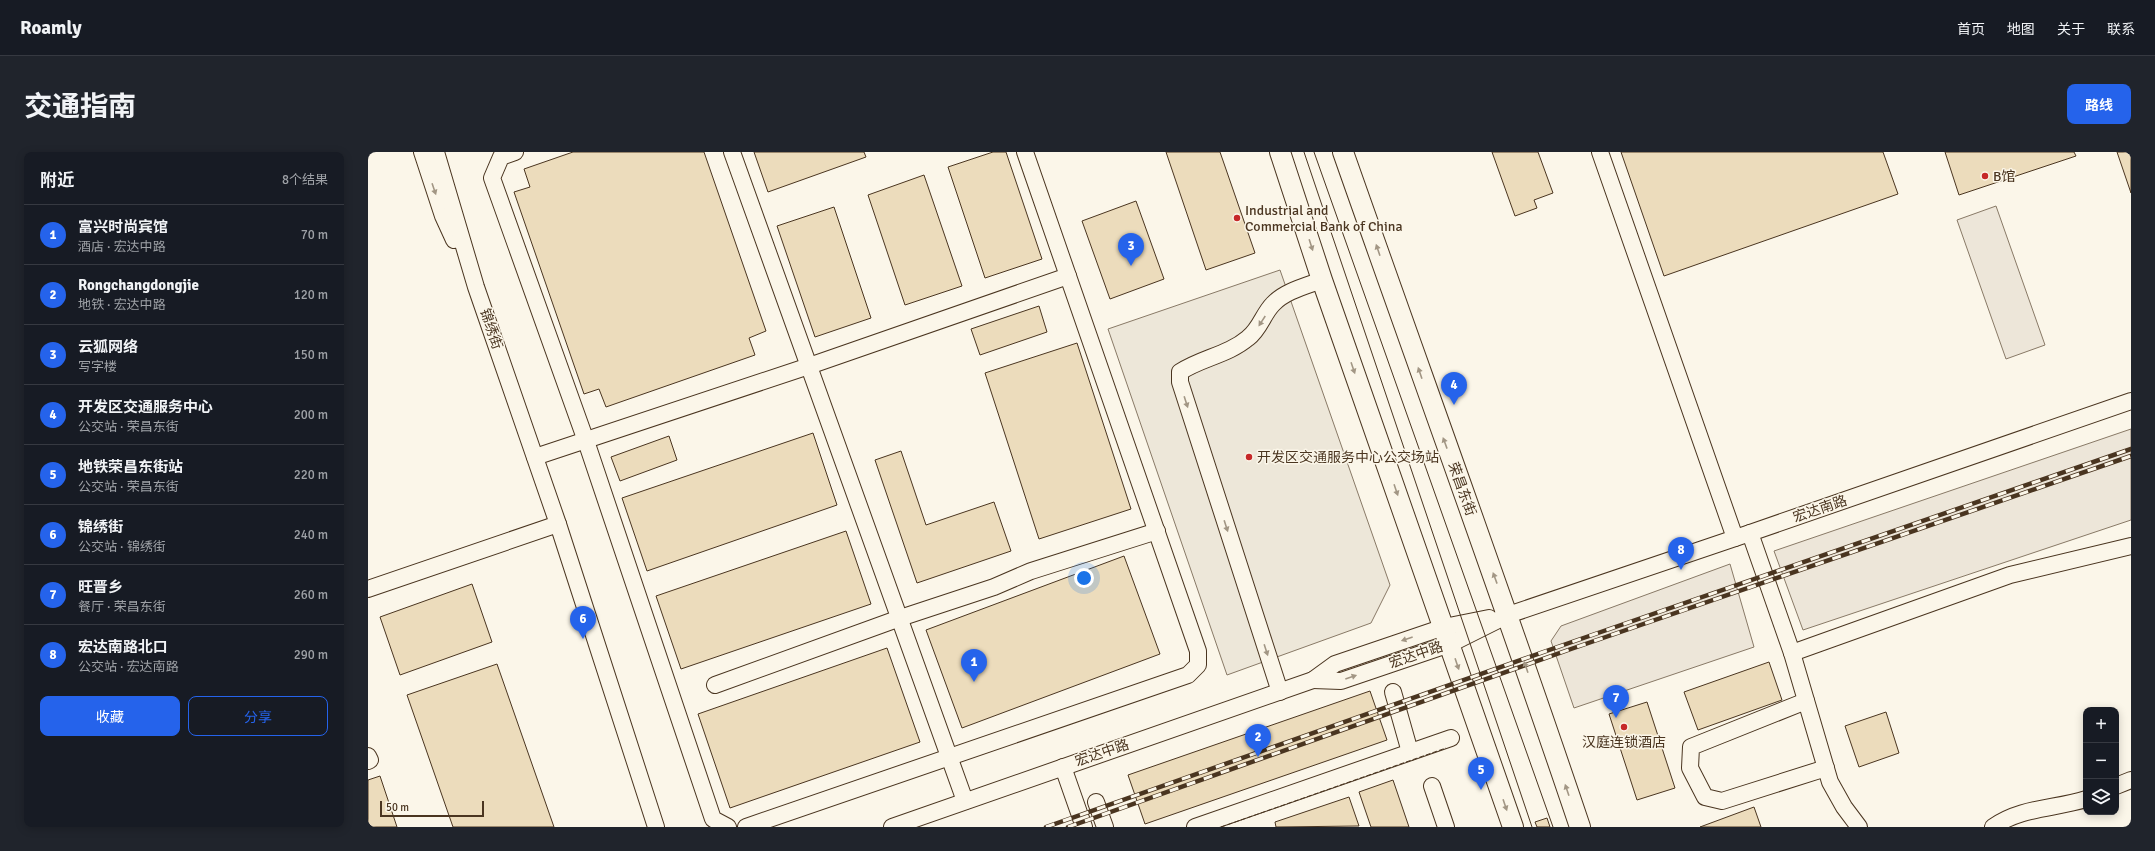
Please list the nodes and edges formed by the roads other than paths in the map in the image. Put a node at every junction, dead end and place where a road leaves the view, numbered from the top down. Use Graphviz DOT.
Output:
graph roads {
  1 [pos="422,152"];
  2 [pos="436,152"];
  3 [pos="515,152"];
  4 [pos="732,152"];
  5 [pos="1025,152"];
  6 [pos="1280,152"];
  7 [pos="1344,152"];
  8 [pos="1600,152"];
  9 [pos="1068,276"];
  10 [pos="1322,280"];
  11 [pos="476,287"];
  12 [pos="809,366"];
  13 [pos="2131,401"];
  14 [pos="586,441"];
  15 [pos="535,457"];
  16 [pos="558,524"];
  17 [pos="1157,531"];
  18 [pos="1743,536"];
  19 [pos="2131,546"];
  20 [pos="368,589"];
  21 [pos="1508,615"];
  22 [pos="900,618"];
  23 [pos="1447,635"];
  24 [pos="1792,653"];
  25 [pos="715,685"];
  26 [pos="1280,692"];
  27 [pos="1393,692"];
  28 [pos="1806,701"];
  29 [pos="1451,738"];
  30 [pos="1410,752"];
  31 [pos="368,756"];
  32 [pos="950,758"];
  33 [pos="368,761"];
  34 [pos="1062,767"];
  35 [pos="1826,768"];
  36 [pos="2131,780"];
  37 [pos="2119,785"];
  38 [pos="1432,786"];
  39 [pos="2083,800"];
  40 [pos="965,801"];
  41 [pos="1096,802"];
  42 [pos="656,827"];
  43 [pos="728,827"];
  44 [pos="746,827"];
  45 [pos="892,827"];
  46 [pos="1084,827"];
  47 [pos="1105,827"];
  48 [pos="1195,827"];
  49 [pos="1446,827"];
  50 [pos="1513,827"];
  51 [pos="1580,827"];
  52 [pos="1859,827"];
  53 [pos="1993,827"];
  1 -- 11 [label="street, 锦绣街, one-way"];
  2 -- 11 [label="street, 锦绣街"];
  3 -- 14 [label="street"];
  4 -- 12 [label="street"];
  5 -- 9 [label="street"];
  6 -- 10 [label="main road, one-way"];
  21 -- 7 [label="main road, 荣昌东街, one-way"];
  8 -- 18 [label="street"];
  9 -- 12 [label="street"];
  9 -- 17 [label="street"];
  10 -- 23 [label="main road, one-way"];
  10 -- 26 [label="street, one-way"];
  11 -- 15 [label="street, 锦绣街"];
  12 -- 14 [label="street"];
  12 -- 22 [label="street"];
  13 -- 18 [label="street, 宏达南路"];
  14 -- 15 [label="street"];
  14 -- 43 [label="street"];
  15 -- 16 [label="street, 锦绣街"];
  16 -- 20 [label="street"];
  16 -- 42 [label="street, 锦绣街"];
  17 -- 22 [label="street"];
  17 -- 32 [label="street"];
  18 -- 21 [label="street, 宏达南路"];
  18 -- 24 [label="street"];
  19 -- 24 [label="street"];
  21 -- 23 [label="street, 宏达中路"];
  51 -- 21 [label="main road, 荣昌东街, one-way"];
  22 -- 25 [label="street"];
  22 -- 32 [label="street"];
  23 -- 26 [label="street, 宏达中路"];
  23 -- 50 [label="main road, one-way"];
  24 -- 28 [label="street"];
  26 -- 34 [label="street, 宏达中路"];
  27 -- 30 [label="street"];
  28 -- 35 [label="street"];
  28 -- 35 [label="street"];
  29 -- 30 [label="street"];
  30 -- 48 [label="street"];
  31 -- 33 [label="street"];
  32 -- 40 [label="street"];
  32 -- 44 [label="street"];
  34 -- 40 [label="street, 宏达中路"];
  34 -- 46 [label="street"];
  35 -- 52 [label="street"];
  36 -- 37 [label="street"];
  38 -- 49 [label="street"];
  39 -- 53 [label="street"];
  40 -- 45 [label="street, 宏达中路"];
  41 -- 47 [label="street"];
}
